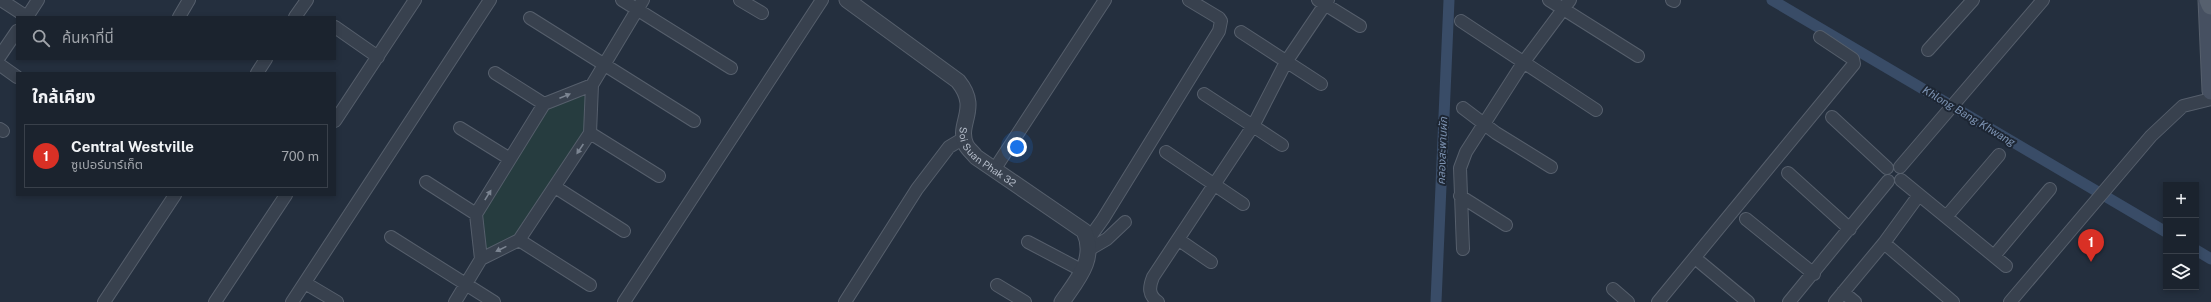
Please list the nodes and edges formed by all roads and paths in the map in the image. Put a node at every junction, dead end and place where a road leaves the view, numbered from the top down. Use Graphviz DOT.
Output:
graph roads {
  1 [pos="1,0"];
  2 [pos="38,0"];
  3 [pos="189,0"];
  4 [pos="307,0"];
  5 [pos="490,0"];
  6 [pos="622,0"];
  7 [pos="740,0"];
  8 [pos="822,0"];
  9 [pos="847,0"];
  10 [pos="1105,0"];
  11 [pos="1189,0"];
  12 [pos="1549,0"];
  13 [pos="1973,0"];
  14 [pos="2043,0"];
  15 [pos="2208,0"];
  16 [pos="411,2"];
  17 [pos="1324,2"];
  18 [pos="1566,4"];
  19 [pos="640,5"];
  20 [pos="2211,5"];
  21 [pos="762,13"];
  22 [pos="25,16"];
  23 [pos="28,16"];
  24 [pos="180,16"];
  25 [pos="296,16"];
  26 [pos="530,18"];
  27 [pos="1461,21"];
  28 [pos="1360,26"];
  29 [pos="336,28"];
  30 [pos="16,32"];
  31 [pos="1241,32"];
  32 [pos="1820,37"];
  33 [pos="1928,50"];
  34 [pos="0,56"];
  35 [pos="1638,56"];
  36 [pos="378,57"];
  37 [pos="265,60"];
  38 [pos="1286,62"];
  39 [pos="1523,63"];
  40 [pos="0,65"];
  41 [pos="604,65"];
  42 [pos="731,68"];
  43 [pos="258,72"];
  44 [pos="495,73"];
  45 [pos="16,76"];
  46 [pos="1321,84"];
  47 [pos="592,85"];
  48 [pos="2211,91"];
  49 [pos="1204,94"];
  50 [pos="2211,99"];
  51 [pos="544,104"];
  52 [pos="1463,108"];
  53 [pos="1596,110"];
  54 [pos="1832,117"];
  55 [pos="336,120"];
  56 [pos="694,121"];
  57 [pos="1485,124"];
  58 [pos="1253,126"];
  59 [pos="460,128"];
  60 [pos="590,133"];
  61 [pos="964,138"];
  62 [pos="1282,145"];
  63 [pos="1166,152"];
  64 [pos="1999,155"];
  65 [pos="510,159"];
  66 [pos="1551,167"];
  67 [pos="1900,167"];
  68 [pos="1887,168"];
  69 [pos="994,170"];
  70 [pos="1788,173"];
  71 [pos="659,176"];
  72 [pos="1901,180"];
  73 [pos="426,182"];
  74 [pos="1888,182"];
  75 [pos="1214,185"];
  76 [pos="555,187"];
  77 [pos="2050,189"];
  78 [pos="1919,195"];
  79 [pos="174,196"];
  80 [pos="285,196"];
  81 [pos="1460,196"];
  82 [pos="1243,204"];
  83 [pos="476,214"];
  84 [pos="1946,217"];
  85 [pos="1746,219"];
  86 [pos="1124,222"];
  87 [pos="1506,225"];
  88 [pos="1850,229"];
  89 [pos="624,230"];
  90 [pos="391,237"];
  91 [pos="519,240"];
  92 [pos="1179,240"];
  93 [pos="1028,242"];
  94 [pos="1884,243"];
  95 [pos="1089,244"];
  96 [pos="1463,249"];
  97 [pos="1994,256"];
  98 [pos="481,259"];
  99 [pos="1211,262"];
  100 [pos="1701,263"];
  101 [pos="2006,266"];
  102 [pos="1083,271"];
  103 [pos="1814,274"];
  104 [pos="305,283"];
  105 [pos="466,284"];
  106 [pos="590,285"];
  107 [pos="997,285"];
  108 [pos="1613,290"];
  109 [pos="1843,292"];
  110 [pos="104,302"];
  111 [pos="215,302"];
  112 [pos="292,302"];
  113 [pos="337,302"];
  114 [pos="455,302"];
  115 [pos="494,302"];
  116 [pos="624,302"];
  117 [pos="845,302"];
  118 [pos="1025,302"];
  119 [pos="1062,302"];
  120 [pos="1158,302"];
  121 [pos="1628,302"];
  122 [pos="1658,302"];
  123 [pos="1748,302"];
  124 [pos="1789,302"];
  125 [pos="1835,302"];
  126 [pos="1855,302"];
  127 [pos="1953,302"];
  128 [pos="2010,302"];
  1 -- 22 [label="street"];
  2 -- 23 [label="street"];
  3 -- 24 [label="street"];
  4 -- 25 [label="street"];
  5 -- 104 [label="street"];
  6 -- 19 [label="street"];
  7 -- 21 [label="street"];
  8 -- 116 [label="street"];
  9 -- 61 [label="street, Soi Suan Phak 32"];
  10 -- 69 [label="street"];
  11 -- 95 [label="street"];
  12 -- 18 [label="street"];
  13 -- 33 [label="street"];
  14 -- 67 [label="street"];
  15 -- 20 [label="main road"];
  15 -- 48 [label="main road"];
  16 -- 36 [label="street"];
  17 -- 28 [label="street"];
  17 -- 38 [label="street"];
  18 -- 35 [label="street"];
  18 -- 39 [label="street"];
  19 -- 41 [label="street"];
  19 -- 42 [label="street"];
  26 -- 41 [label="street"];
  27 -- 39 [label="street"];
  29 -- 36 [label="street"];
  30 -- 34 [label="street"];
  31 -- 38 [label="street"];
  32 -- 122 [label="street"];
  36 -- 55 [label="street"];
  37 -- 43 [label="street"];
  38 -- 46 [label="street"];
  38 -- 58 [label="street"];
  39 -- 53 [label="street"];
  39 -- 57 [label="street"];
  40 -- 45 [label="street"];
  41 -- 47 [label="street"];
  41 -- 56 [label="street"];
  44 -- 51 [label="street"];
  51 -- 47 [label="street, one-way"];
  47 -- 60 [label="street"];
  49 -- 58 [label="street"];
  50 -- 128 [label="street"];
  51 -- 65 [label="street"];
  52 -- 57 [label="street"];
  54 -- 68 [label="street"];
  57 -- 66 [label="street"];
  57 -- 81 [label="street"];
  58 -- 62 [label="street"];
  58 -- 75 [label="street"];
  59 -- 65 [label="street"];
  60 -- 71 [label="street"];
  60 -- 76 [label="street, one-way"];
  61 -- 69 [label="street, Soi Suan Phak 32"];
  61 -- 117 [label="street"];
  63 -- 75 [label="street"];
  64 -- 84 [label="street"];
  83 -- 65 [label="street, one-way"];
  67 -- 68 [label="street"];
  67 -- 72 [label="street"];
  68 -- 74 [label="street"];
  69 -- 95 [label="street, Soi Suan Phak 32"];
  70 -- 88 [label="street"];
  72 -- 74 [label="street"];
  72 -- 78 [label="street"];
  73 -- 83 [label="street"];
  74 -- 88 [label="street"];
  75 -- 82 [label="street"];
  75 -- 92 [label="street"];
  76 -- 89 [label="street"];
  76 -- 91 [label="street"];
  77 -- 97 [label="street"];
  78 -- 84 [label="street"];
  78 -- 94 [label="street"];
  79 -- 110 [label="street"];
  80 -- 111 [label="street"];
  81 -- 87 [label="street"];
  81 -- 96 [label="street"];
  83 -- 98 [label="street"];
  84 -- 97 [label="street"];
  85 -- 103 [label="street"];
  86 -- 95 [label="street"];
  88 -- 103 [label="street"];
  90 -- 105 [label="street"];
  91 -- 98 [label="street, one-way"];
  91 -- 106 [label="street"];
  92 -- 99 [label="street"];
  92 -- 120 [label="street"];
  93 -- 102 [label="street"];
  94 -- 109 [label="street"];
  94 -- 127 [label="street"];
  95 -- 102 [label="street"];
  97 -- 101 [label="street"];
  98 -- 105 [label="street"];
  100 -- 123 [label="street"];
  102 -- 119 [label="street"];
  103 -- 124 [label="street"];
  104 -- 112 [label="street"];
  104 -- 113 [label="street"];
  105 -- 114 [label="street"];
  105 -- 115 [label="street"];
  107 -- 118 [label="street"];
  108 -- 121 [label="street"];
  109 -- 125 [label="street"];
  109 -- 126 [label="street"];
}
